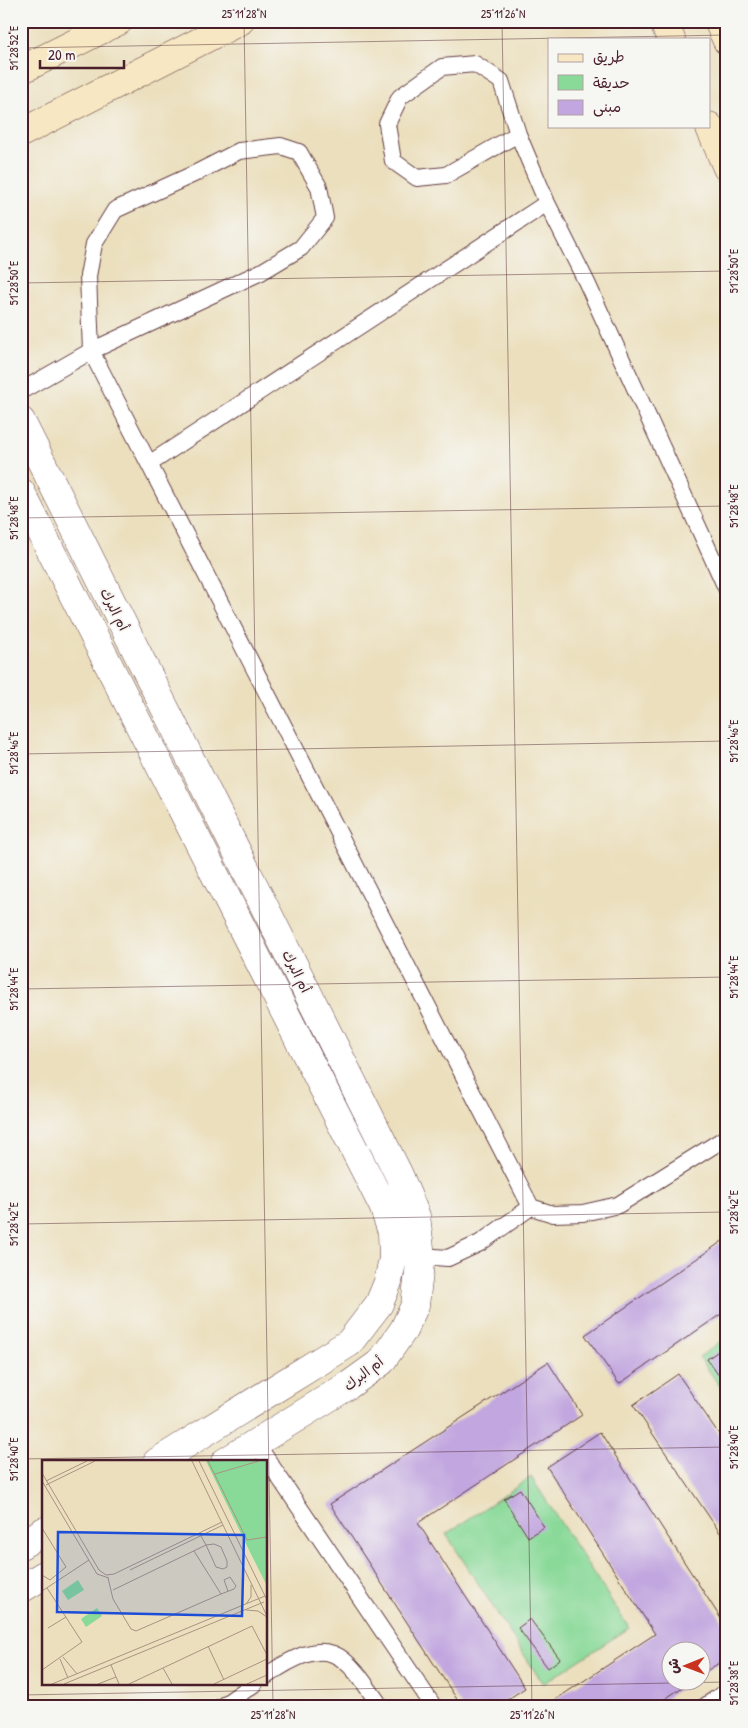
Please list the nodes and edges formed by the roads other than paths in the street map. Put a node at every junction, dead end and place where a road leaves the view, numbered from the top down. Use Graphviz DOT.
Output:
graph roads {
  1 [pos="119,21"];
  2 [pos="240,21"];
  3 [pos="663,21"];
  4 [pos="718,21"];
  5 [pos="671,38"];
  6 [pos="727,41"];
  7 [pos="21,70"];
  8 [pos="710,128"];
  9 [pos="21,133"];
  10 [pos="518,134"];
  11 [pos="727,168"];
  12 [pos="547,203"];
  13 [pos="91,351"];
  14 [pos="21,391"];
  15 [pos="21,422"];
  16 [pos="149,464"];
  17 [pos="21,492"];
  18 [pos="727,590"];
  19 [pos="727,1138"];
  20 [pos="531,1206"];
  21 [pos="421,1256"];
  22 [pos="256,1443"];
  23 [pos="160,1460"];
  24 [pos="228,1460"];
  25 [pos="267,1460"];
  26 [pos="268,1461"];
  27 [pos="42,1532"];
  28 [pos="21,1545"];
  29 [pos="42,1576"];
  30 [pos="21,1589"];
  31 [pos="268,1675"];
  32 [pos="251,1686"];
  33 [pos="727,1691"];
  34 [pos="221,1707"];
  35 [pos="381,1707"];
  36 [pos="434,1707"];
  37 [pos="704,1707"];
  1 -- 7 [label="main road"];
  2 -- 9 [label="main road"];
  3 -- 5 [label="main road"];
  4 -- 6 [label="main road"];
  8 -- 11 [label="main road"];
  10 -- 10 [label="lane"];
  10 -- 12 [label="lane"];
  12 -- 16 [label="lane"];
  12 -- 18 [label="lane"];
  13 -- 13 [label="lane"];
  13 -- 14 [label="lane"];
  13 -- 16 [label="lane"];
  15 -- 21 [label="street, أم البرك"];
  16 -- 20 [label="lane"];
  17 -- 23 [label="street"];
  19 -- 20 [label="lane"];
  20 -- 21 [label="lane"];
  21 -- 22 [label="street, أم البرك"];
  22 -- 24 [label="street, أم البرك"];
  22 -- 25 [label="lane"];
  26 -- 36 [label="lane"];
  27 -- 28 [label="street"];
  29 -- 30 [label="street"];
  31 -- 35 [label="lane"];
  32 -- 34 [label="lane"];
  33 -- 37 [label="lane"];
}
